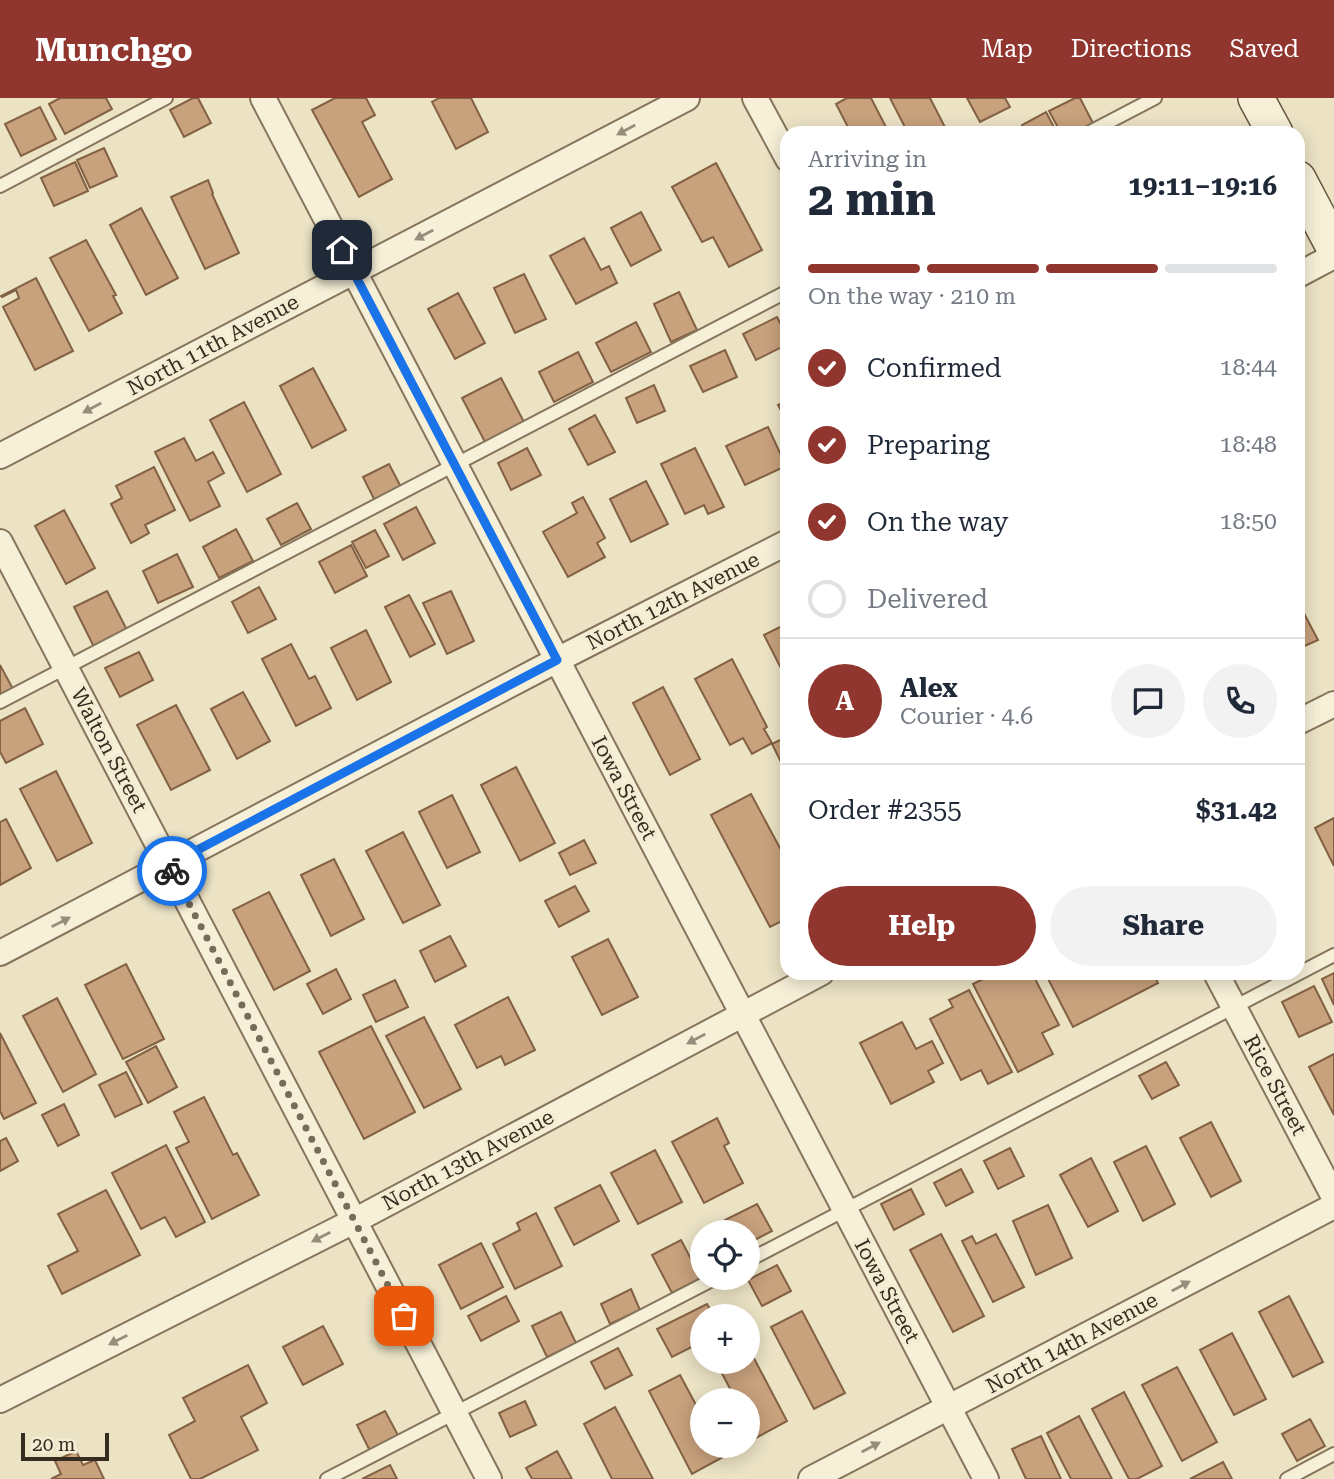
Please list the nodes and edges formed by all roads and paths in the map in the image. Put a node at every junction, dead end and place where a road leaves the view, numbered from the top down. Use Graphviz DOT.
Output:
graph roads {
  1 [pos="166,98"];
  2 [pos="262,98"];
  3 [pos="687,98"];
  4 [pos="755,98"];
  5 [pos="1155,98"];
  6 [pos="1256,98"];
  7 [pos="1101,126"];
  8 [pos="1271,126"];
  9 [pos="780,144"];
  10 [pos="0,186"];
  11 [pos="1305,191"];
  12 [pos="1334,247"];
  13 [pos="1334,256"];
  14 [pos="1305,271"];
  15 [pos="354,272"];
  16 [pos="780,295"];
  17 [pos="0,456"];
  18 [pos="454,463"];
  19 [pos="0,542"];
  20 [pos="780,546"];
  21 [pos="557,660"];
  22 [pos="65,668"];
  23 [pos="0,702"];
  24 [pos="1334,704"];
  25 [pos="1305,718"];
  26 [pos="169,865"];
  27 [pos="0,953"];
  28 [pos="1334,955"];
  29 [pos="1305,970"];
  30 [pos="808,980"];
  31 [pos="1220,980"];
  32 [pos="1286,980"];
  33 [pos="1234,1007"];
  34 [pos="742,1014"];
  35 [pos="1334,1197"];
  36 [pos="1334,1206"];
  37 [pos="845,1211"];
  38 [pos="354,1221"];
  39 [pos="760,1254"];
  40 [pos="692,1290"];
  41 [pos="0,1400"];
  42 [pos="948,1407"];
  43 [pos="454,1411"];
  44 [pos="1334,1454"];
  45 [pos="327,1479"];
  46 [pos="489,1479"];
  47 [pos="811,1479"];
  48 [pos="986,1479"];
  49 [pos="1287,1479"];
  1 -- 10 [label="lane"];
  2 -- 15 [label="street, Iowa Street"];
  3 -- 15 [label="street, North 11th Avenue, one-way"];
  4 -- 9 [label="street"];
  5 -- 7 [label="lane"];
  6 -- 8 [label="main road"];
  11 -- 12 [label="main road"];
  13 -- 14 [label="street"];
  15 -- 17 [label="street, North 11th Avenue, one-way"];
  15 -- 18 [label="street, Iowa Street"];
  16 -- 18 [label="lane"];
  18 -- 21 [label="street, Iowa Street"];
  18 -- 22 [label="lane"];
  19 -- 22 [label="street, Walton Street"];
  20 -- 21 [label="street, North 12th Avenue"];
  21 -- 26 [label="street, North 12th Avenue"];
  21 -- 34 [label="street, Iowa Street"];
  22 -- 23 [label="lane"];
  22 -- 26 [label="street, Walton Street"];
  24 -- 25 [label="street"];
  27 -- 26 [label="street, North 12th Avenue, one-way"];
  26 -- 38 [label="street, Walton Street"];
  28 -- 29 [label="lane"];
  30 -- 34 [label="street, North 13th Avenue"];
  31 -- 33 [label="street, Rice Street"];
  32 -- 33 [label="lane"];
  33 -- 35 [label="street, Rice Street"];
  33 -- 37 [label="lane"];
  34 -- 37 [label="street, Iowa Street"];
  34 -- 38 [label="street, North 13th Avenue, one-way"];
  42 -- 36 [label="street, North 14th Avenue, one-way"];
  37 -- 39 [label="lane"];
  37 -- 42 [label="street, Iowa Street"];
  38 -- 41 [label="street, North 13th Avenue, one-way"];
  38 -- 43 [label="street, Walton Street"];
  40 -- 43 [label="lane"];
  47 -- 42 [label="street, North 14th Avenue, one-way"];
  42 -- 48 [label="street, Iowa Street"];
  43 -- 45 [label="lane"];
  43 -- 46 [label="street, Walton Street"];
  44 -- 49 [label="lane"];
}
